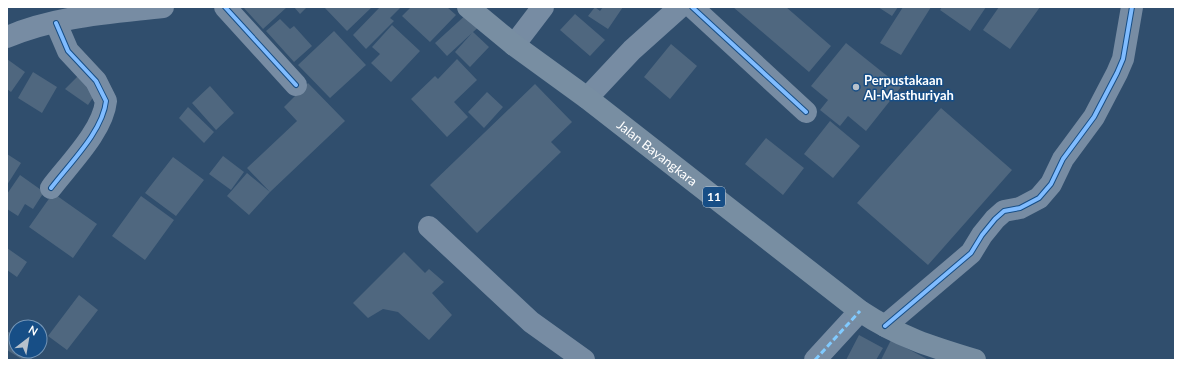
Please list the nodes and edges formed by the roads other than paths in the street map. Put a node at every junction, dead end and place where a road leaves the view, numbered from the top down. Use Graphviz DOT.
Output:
graph roads {
  1 [pos="163,7"];
  2 [pos="225,7"];
  3 [pos="468,7"];
  4 [pos="543,7"];
  5 [pos="680,7"];
  6 [pos="692,7"];
  7 [pos="1132,7"];
  8 [pos="56,22"];
  9 [pos="7,37"];
  10 [pos="514,45"];
  11 [pos="296,85"];
  12 [pos="587,98"];
  13 [pos="806,112"];
  14 [pos="51,188"];
  15 [pos="428,227"];
  16 [pos="860,312"];
  17 [pos="884,326"];
  18 [pos="584,360"];
  19 [pos="815,360"];
  20 [pos="975,360"];
  1 -- 8 [label="street"];
  2 -- 11 [label="street"];
  3 -- 10 [label="highway, Jalan Bayangkara / 11"];
  4 -- 10 [label="street"];
  5 -- 12 [label="street"];
  6 -- 13 [label="street"];
  7 -- 17 [label="street"];
  8 -- 9 [label="street"];
  8 -- 14 [label="street"];
  10 -- 12 [label="highway, Jalan Bayangkara / 11"];
  12 -- 16 [label="highway, Jalan Bayangkara / 11"];
  15 -- 18 [label="street"];
  16 -- 17 [label="highway, Jalan Bayangkara / 11"];
  16 -- 19 [label="street"];
  17 -- 20 [label="highway, Jalan Bayangkara / 11"];
}
